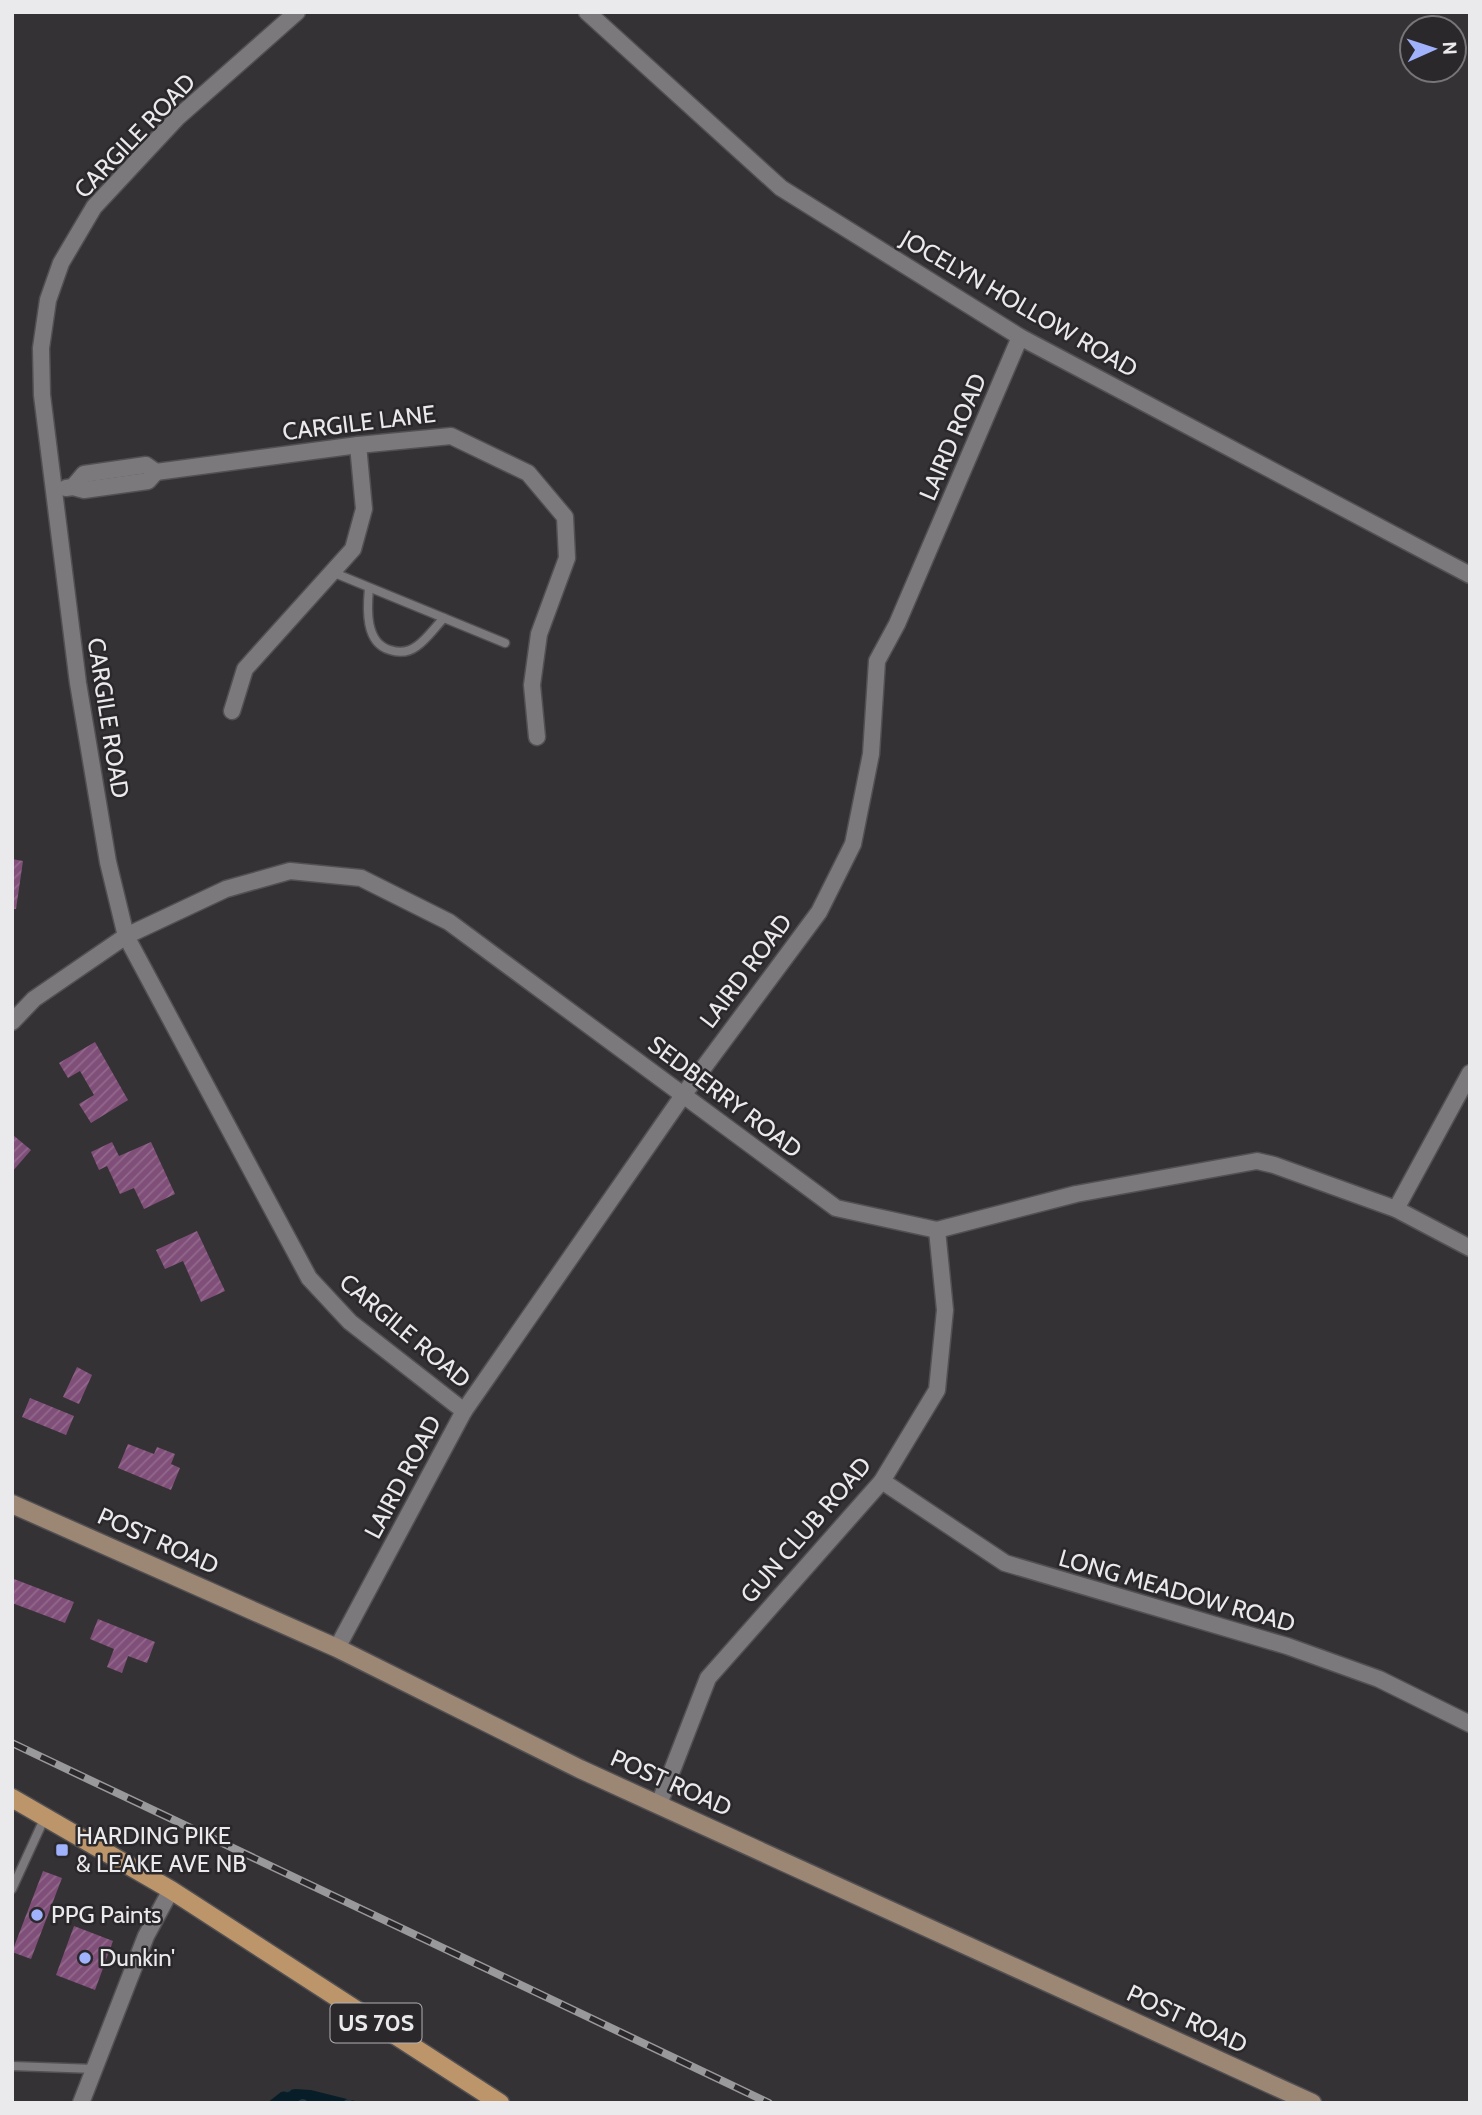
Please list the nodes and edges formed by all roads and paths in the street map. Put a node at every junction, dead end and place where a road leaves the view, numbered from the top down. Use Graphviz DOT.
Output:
graph roads {
  1 [pos="297,12"];
  2 [pos="587,12"];
  3 [pos="1020,337"];
  4 [pos="358,445"];
  5 [pos="52,489"];
  6 [pos="332,572"];
  7 [pos="1470,575"];
  8 [pos="369,588"];
  9 [pos="444,618"];
  10 [pos="505,643"];
  11 [pos="233,711"];
  12 [pos="537,737"];
  13 [pos="126,936"];
  14 [pos="12,1022"];
  15 [pos="1470,1073"];
  16 [pos="684,1094"];
  17 [pos="1396,1209"];
  18 [pos="937,1230"];
  19 [pos="1470,1248"];
  20 [pos="464,1411"];
  21 [pos="883,1481"];
  22 [pos="12,1504"];
  23 [pos="337,1648"];
  24 [pos="1470,1724"];
  25 [pos="12,1798"];
  26 [pos="659,1804"];
  27 [pos="45,1817"];
  28 [pos="12,1889"];
  29 [pos="171,1890"];
  30 [pos="12,2066"];
  31 [pos="94,2069"];
  32 [pos="81,2103"];
  33 [pos="500,2103"];
  34 [pos="1312,2103"];
  1 -- 5 [label="street, CARGILE ROAD"];
  2 -- 3 [label="street, JOCELYN HOLLOW ROAD"];
  3 -- 7 [label="street, JOCELYN HOLLOW ROAD"];
  3 -- 16 [label="street, LAIRD ROAD"];
  4 -- 5 [label="street, CARGILE LANE"];
  4 -- 6 [label="street"];
  4 -- 12 [label="street, CARGILE LANE"];
  5 -- 13 [label="street, CARGILE ROAD"];
  6 -- 8 [label="lane"];
  6 -- 11 [label="street"];
  8 -- 9 [label="lane"];
  8 -- 9 [label="lane"];
  9 -- 10 [label="lane"];
  13 -- 14 [label="street, SEDBERRY ROAD"];
  13 -- 16 [label="street, SEDBERRY ROAD"];
  13 -- 20 [label="street, CARGILE ROAD"];
  15 -- 17 [label="street"];
  16 -- 18 [label="street, SEDBERRY ROAD"];
  16 -- 20 [label="street, LAIRD ROAD"];
  17 -- 18 [label="street, SEDBERRY ROAD"];
  17 -- 19 [label="street, SEDBERRY ROAD"];
  18 -- 21 [label="street, GUN CLUB ROAD"];
  20 -- 23 [label="street, LAIRD ROAD"];
  21 -- 24 [label="street, LONG MEADOW ROAD"];
  21 -- 26 [label="street, GUN CLUB ROAD"];
  22 -- 23 [label="street, POST ROAD"];
  23 -- 26 [label="street, POST ROAD"];
  25 -- 27 [label="main road, US 70S"];
  26 -- 34 [label="street, POST ROAD"];
  27 -- 28 [label="lane"];
  27 -- 29 [label="main road, US 70S"];
  29 -- 31 [label="street"];
  29 -- 33 [label="main road, US 70S"];
  30 -- 31 [label="lane"];
  31 -- 32 [label="street"];
}
